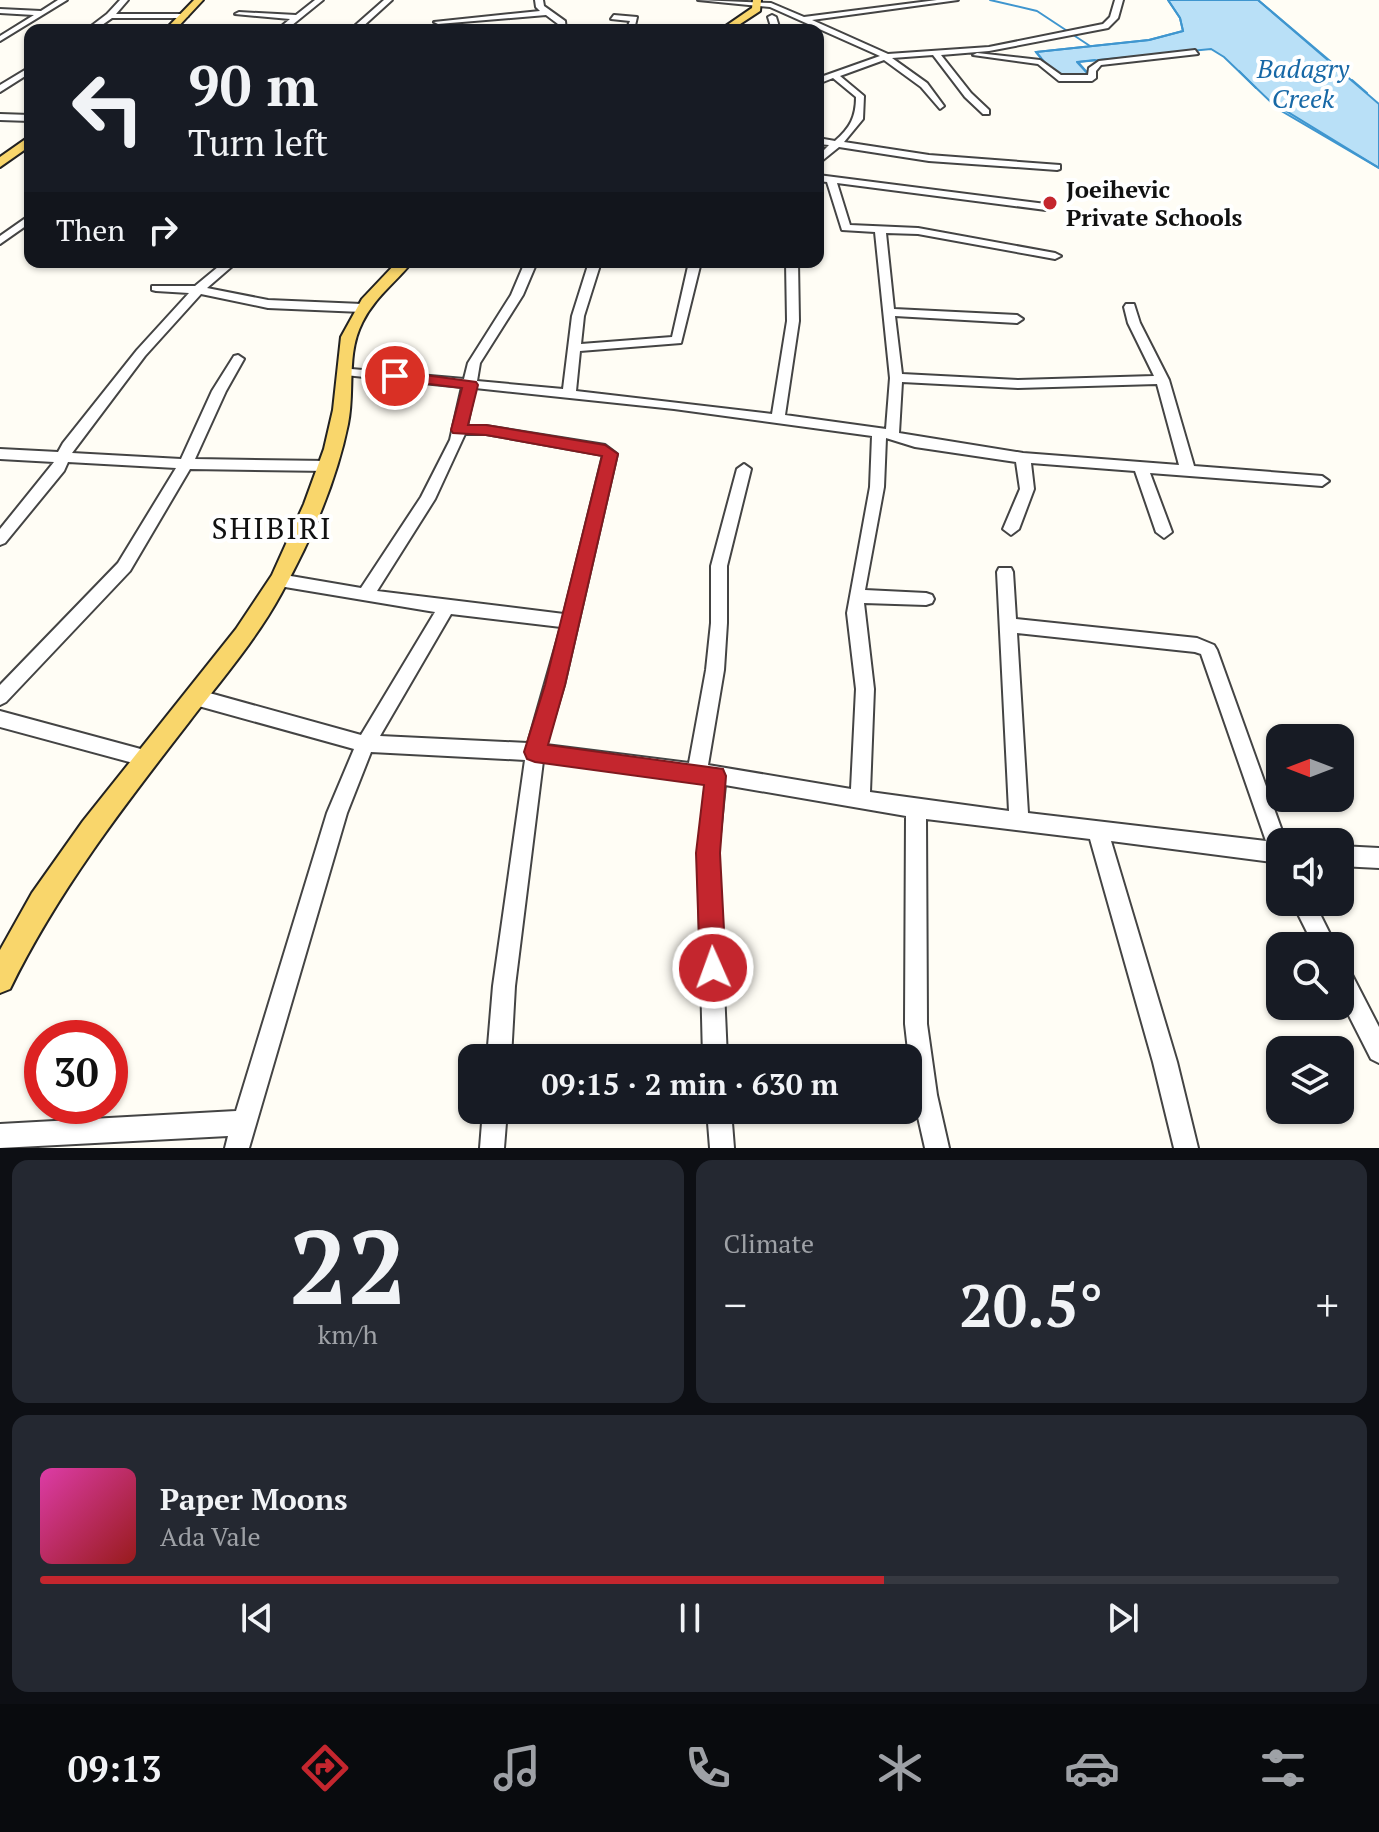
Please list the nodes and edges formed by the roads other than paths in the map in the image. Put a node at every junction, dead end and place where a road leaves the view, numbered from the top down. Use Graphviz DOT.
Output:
graph roads {
  1 [pos="63,0"];
  2 [pos="124,0"];
  3 [pos="199,0"];
  4 [pos="319,0"];
  5 [pos="388,0"];
  6 [pos="539,0"];
  7 [pos="702,0"];
  8 [pos="954,0"];
  9 [pos="1119,0"];
  10 [pos="757,4"];
  11 [pos="0,11"];
  12 [pos="550,12"];
  13 [pos="42,13"];
  14 [pos="239,14"];
  15 [pos="259,15"];
  16 [pos="110,16"];
  17 [pos="184,16"];
  18 [pos="299,17"];
  19 [pos="614,17"];
  20 [pos="772,17"];
  21 [pos="803,19"];
  22 [pos="438,22"];
  23 [pos="250,23"];
  24 [pos="24,24"];
  25 [pos="24,24"];
  26 [pos="99,24"];
  27 [pos="176,24"];
  28 [pos="289,24"];
  29 [pos="361,24"];
  30 [pos="562,24"];
  31 [pos="632,24"];
  32 [pos="732,24"];
  33 [pos="774,24"];
  34 [pos="814,24"];
  35 [pos="824,28"];
  36 [pos="0,39"];
  37 [pos="968,51"];
  38 [pos="1195,52"];
  39 [pos="937,55"];
  40 [pos="886,56"];
  41 [pos="24,73"];
  42 [pos="834,75"];
  43 [pos="824,79"];
  44 [pos="0,89"];
  45 [pos="940,106"];
  46 [pos="986,112"];
  47 [pos="0,117"];
  48 [pos="24,118"];
  49 [pos="824,142"];
  50 [pos="836,144"];
  51 [pos="24,145"];
  52 [pos="824,155"];
  53 [pos="0,163"];
  54 [pos="1057,167"];
  55 [pos="824,180"];
  56 [pos="832,182"];
  57 [pos="1046,207"];
  58 [pos="24,223"];
  59 [pos="880,230"];
  60 [pos="0,241"];
  61 [pos="1055,256"];
  62 [pos="224,268"];
  63 [pos="399,268"];
  64 [pos="528,268"];
  65 [pos="593,268"];
  66 [pos="694,268"];
  67 [pos="792,268"];
  68 [pos="156,288"];
  69 [pos="198,290"];
  70 [pos="1130,307"];
  71 [pos="362,308"];
  72 [pos="888,312"];
  73 [pos="1017,319"];
  74 [pos="574,348"];
  75 [pos="238,359"];
  76 [pos="345,371"];
  77 [pos="896,378"];
  78 [pos="1162,380"];
  79 [pos="471,385"];
  80 [pos="569,396"];
  81 [pos="778,419"];
  82 [pos="459,430"];
  83 [pos="885,433"];
  84 [pos="0,454"];
  85 [pos="65,457"];
  86 [pos="1023,458"];
  87 [pos="186,464"];
  88 [pos="328,466"];
  89 [pos="1141,468"];
  90 [pos="744,469"];
  91 [pos="1188,472"];
  92 [pos="1322,481"];
  93 [pos="1011,529"];
  94 [pos="1164,532"];
  95 [pos="0,539"];
  96 [pos="1005,572"];
  97 [pos="279,580"];
  98 [pos="365,595"];
  99 [pos="856,596"];
  100 [pos="926,599"];
  101 [pos="448,605"];
  102 [pos="570,621"];
  103 [pos="1006,625"];
  104 [pos="0,697"];
  105 [pos="195,697"];
  106 [pos="0,719"];
  107 [pos="365,744"];
  108 [pos="535,752"];
  109 [pos="148,759"];
  110 [pos="706,774"];
  111 [pos="860,798"];
  112 [pos="916,809"];
  113 [pos="1019,820"];
  114 [pos="1271,828"];
  115 [pos="1098,831"];
  116 [pos="1266,850"];
  117 [pos="1354,857"];
  118 [pos="1379,858"];
  119 [pos="0,979"];
  120 [pos="1354,1002"];
  121 [pos="500,1044"];
  122 [pos="715,1044"];
  123 [pos="1379,1051"];
  124 [pos="243,1123"];
  125 [pos="494,1124"];
  126 [pos="720,1124"];
  127 [pos="0,1136"];
  128 [pos="237,1148"];
  129 [pos="492,1148"];
  130 [pos="722,1148"];
  131 [pos="937,1148"];
  132 [pos="1186,1148"];
  1 -- 13 [label="street"];
  2 -- 16 [label="street"];
  3 -- 17 [label="main road"];
  4 -- 18 [label="street"];
  5 -- 29 [label="street"];
  6 -- 12 [label="street"];
  7 -- 10 [label="street"];
  8 -- 21 [label="street"];
  9 -- 37 [label="street"];
  10 -- 21 [label="street"];
  10 -- 32 [label="main road"];
  11 -- 13 [label="street"];
  12 -- 22 [label="street"];
  12 -- 30 [label="street"];
  13 -- 25 [label="street"];
  14 -- 15 [label="street"];
  15 -- 18 [label="street"];
  15 -- 23 [label="street"];
  16 -- 17 [label="street"];
  16 -- 26 [label="street"];
  17 -- 27 [label="main road"];
  18 -- 28 [label="street"];
  19 -- 31 [label="street"];
  20 -- 33 [label="street"];
  21 -- 34 [label="street"];
  24 -- 36 [label="street"];
  35 -- 40 [label="street"];
  37 -- 38 [label="street"];
  37 -- 39 [label="street"];
  39 -- 40 [label="street"];
  39 -- 46 [label="street"];
  40 -- 42 [label="street"];
  40 -- 45 [label="street"];
  41 -- 44 [label="street"];
  42 -- 43 [label="street"];
  42 -- 50 [label="street"];
  47 -- 48 [label="street"];
  49 -- 50 [label="street"];
  50 -- 52 [label="street"];
  50 -- 54 [label="street"];
  51 -- 53 [label="main road"];
  55 -- 56 [label="street"];
  56 -- 57 [label="street"];
  56 -- 59 [label="street"];
  58 -- 60 [label="street"];
  59 -- 61 [label="street"];
  59 -- 72 [label="street"];
  62 -- 69 [label="street"];
  63 -- 71 [label="main road"];
  64 -- 79 [label="street"];
  65 -- 74 [label="street"];
  66 -- 74 [label="street"];
  67 -- 81 [label="street"];
  68 -- 69 [label="street"];
  69 -- 71 [label="street"];
  69 -- 85 [label="street"];
  70 -- 78 [label="street"];
  71 -- 76 [label="main road"];
  72 -- 73 [label="street"];
  72 -- 77 [label="street"];
  74 -- 80 [label="street"];
  75 -- 87 [label="street"];
  76 -- 79 [label="street"];
  76 -- 88 [label="main road"];
  77 -- 78 [label="street"];
  77 -- 83 [label="street"];
  78 -- 91 [label="street"];
  79 -- 80 [label="street"];
  79 -- 82 [label="street"];
  80 -- 81 [label="street"];
  81 -- 83 [label="street"];
  82 -- 98 [label="street"];
  82 -- 102 [label="street"];
  83 -- 86 [label="street"];
  83 -- 99 [label="street"];
  84 -- 85 [label="street"];
  85 -- 87 [label="street"];
  85 -- 95 [label="street"];
  86 -- 89 [label="street"];
  86 -- 93 [label="street"];
  87 -- 88 [label="street"];
  87 -- 104 [label="street"];
  88 -- 97 [label="main road"];
  89 -- 91 [label="street"];
  89 -- 94 [label="street"];
  90 -- 110 [label="street"];
  91 -- 92 [label="street"];
  96 -- 103 [label="street"];
  97 -- 98 [label="street"];
  97 -- 105 [label="main road"];
  98 -- 101 [label="street"];
  99 -- 100 [label="street"];
  99 -- 111 [label="street"];
  101 -- 102 [label="street"];
  101 -- 107 [label="street"];
  102 -- 108 [label="street"];
  103 -- 113 [label="street"];
  103 -- 114 [label="street"];
  105 -- 107 [label="street"];
  105 -- 109 [label="main road"];
  106 -- 109 [label="street"];
  107 -- 108 [label="street"];
  107 -- 124 [label="street"];
  108 -- 110 [label="street"];
  108 -- 121 [label="street"];
  109 -- 119 [label="main road"];
  110 -- 111 [label="street"];
  110 -- 122 [label="street"];
  111 -- 112 [label="street"];
  112 -- 113 [label="street"];
  112 -- 131 [label="street"];
  113 -- 115 [label="street"];
  115 -- 116 [label="street"];
  115 -- 132 [label="street"];
  117 -- 118 [label="street"];
  120 -- 123 [label="street"];
  124 -- 127 [label="street"];
  124 -- 128 [label="street"];
  125 -- 129 [label="street"];
  126 -- 130 [label="street"];
}
